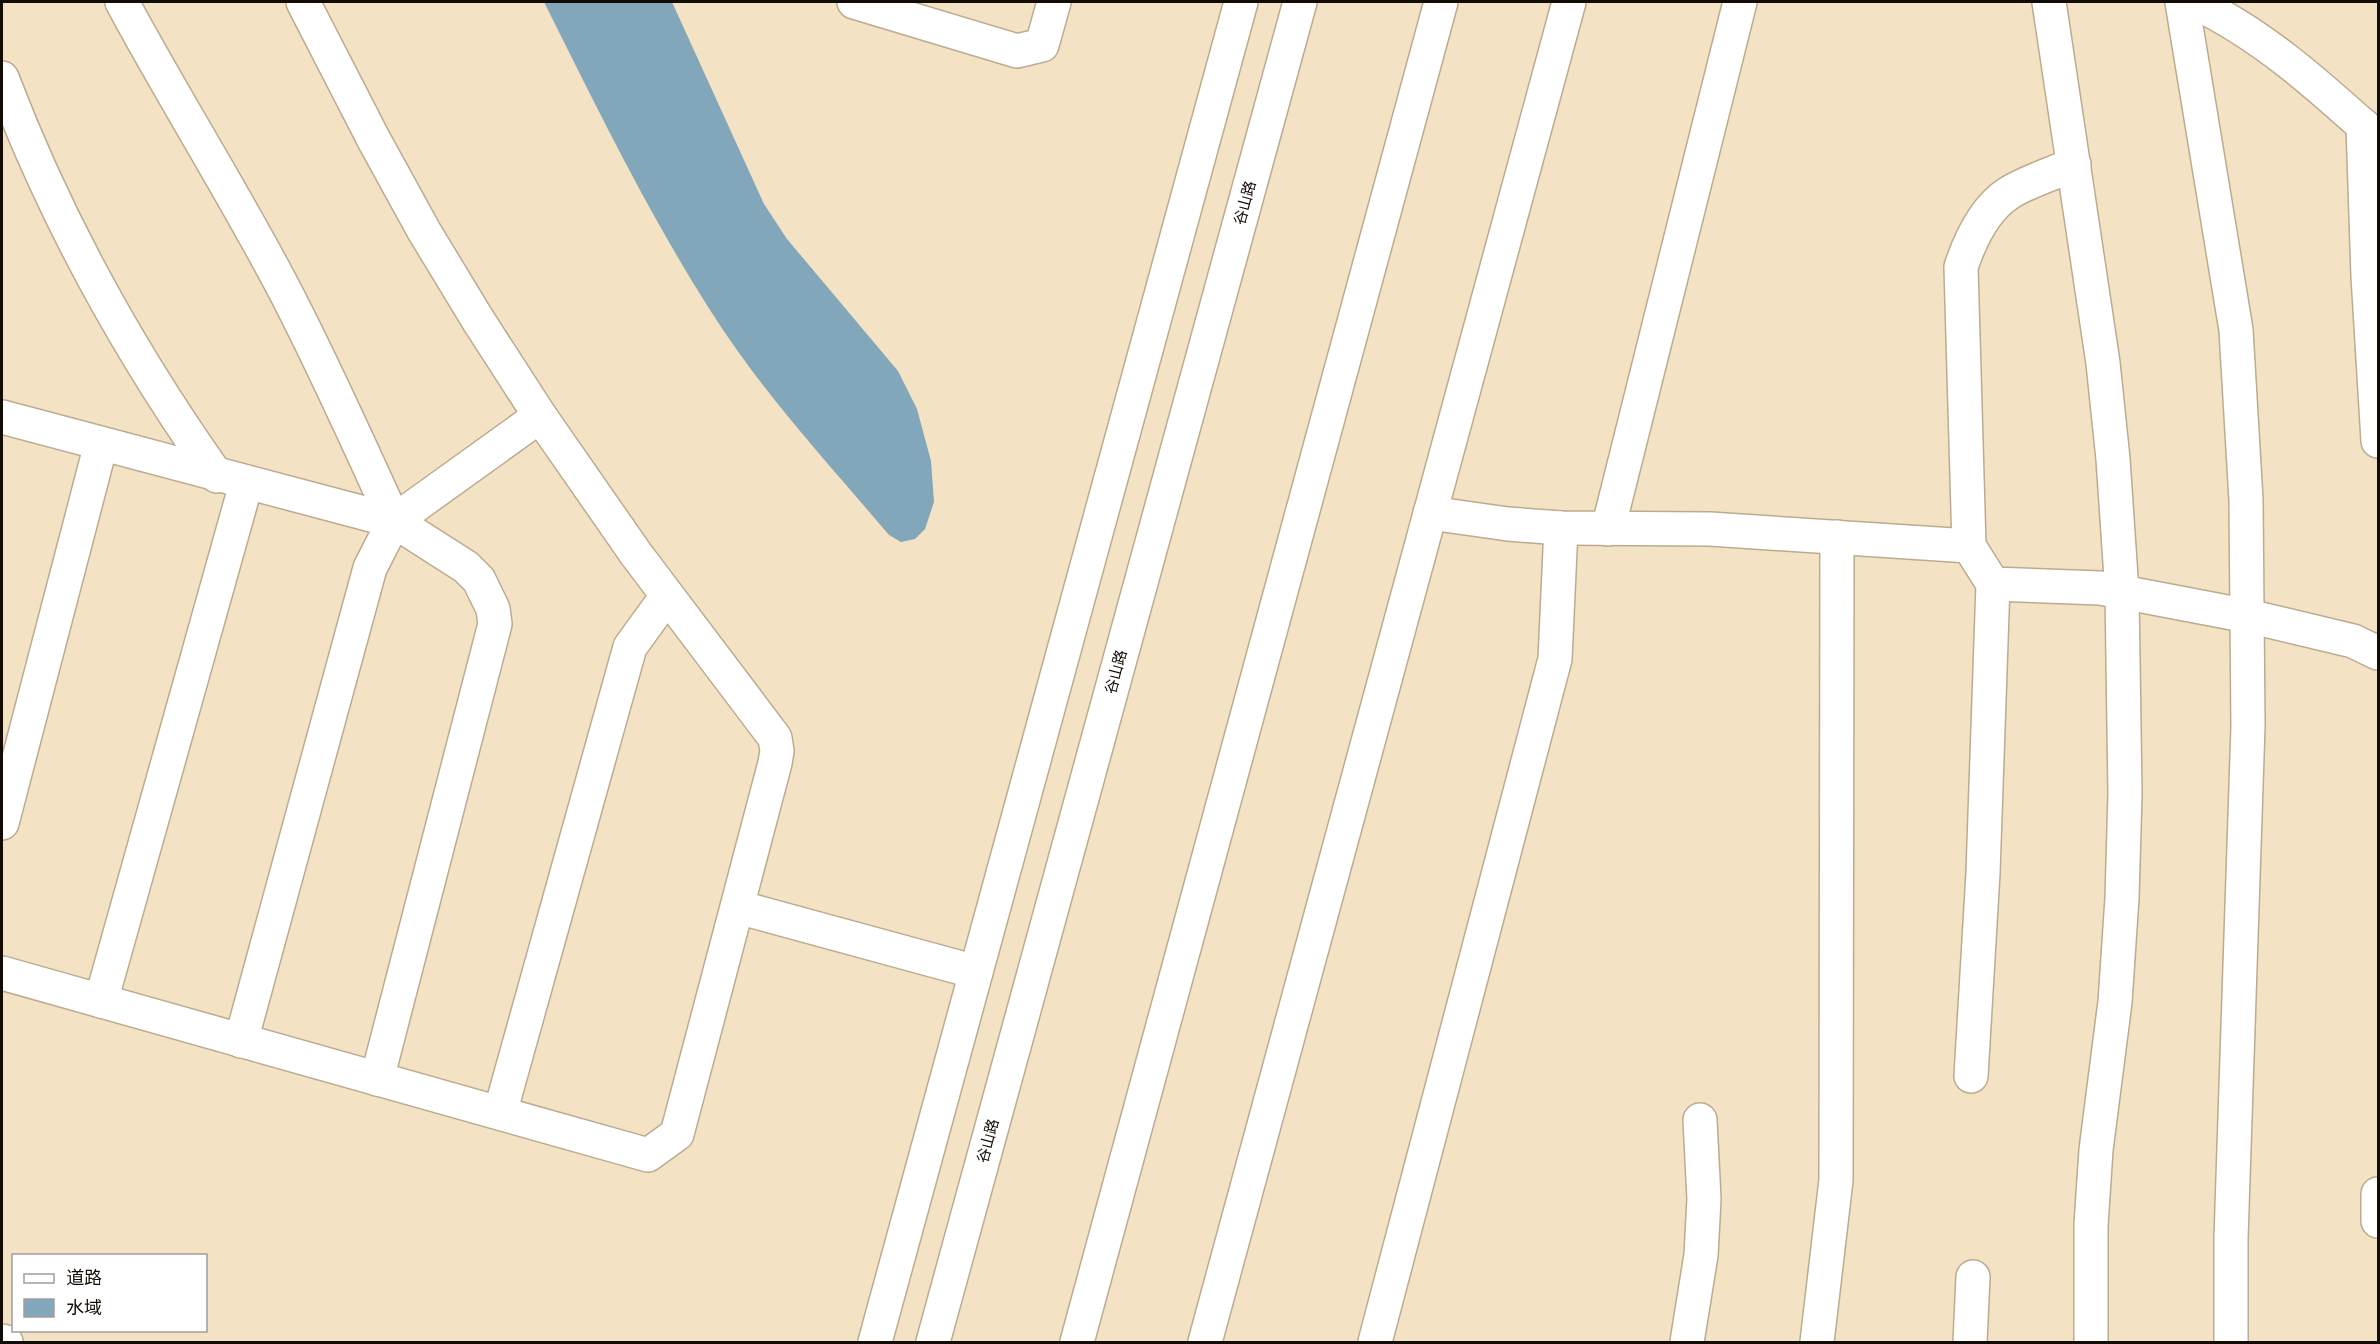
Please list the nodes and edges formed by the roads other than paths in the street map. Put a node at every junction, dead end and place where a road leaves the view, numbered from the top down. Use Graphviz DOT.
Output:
graph roads {
  1 [pos="122,2"];
  2 [pos="303,2"];
  3 [pos="854,2"];
  4 [pos="1054,2"];
  5 [pos="1241,2"];
  6 [pos="1300,2"];
  7 [pos="1441,2"];
  8 [pos="1569,2"];
  9 [pos="1740,2"];
  10 [pos="2049,2"];
  11 [pos="2182,2"];
  12 [pos="2194,2"];
  13 [pos="2,78"];
  14 [pos="2371,132"];
  15 [pos="2073,164"];
  16 [pos="540,416"];
  17 [pos="2,417"];
  18 [pos="2379,441"];
  19 [pos="101,444"];
  20 [pos="231,480"];
  21 [pos="1430,513"];
  22 [pos="394,521"];
  23 [pos="1561,528"];
  24 [pos="1608,528"];
  25 [pos="1837,537"];
  26 [pos="1970,546"];
  27 [pos="1993,585"];
  28 [pos="2122,592"];
  29 [pos="667,596"];
  30 [pos="2248,616"];
  31 [pos="2379,653"];
  32 [pos="2,823"];
  33 [pos="738,907"];
  34 [pos="976,972"];
  35 [pos="2,973"];
  36 [pos="101,1001"];
  37 [pos="241,1041"];
  38 [pos="1971,1076"];
  39 [pos="377,1079"];
  40 [pos="500,1113"];
  41 [pos="1700,1119"];
  42 [pos="2379,1194"];
  43 [pos="2379,1221"];
  44 [pos="1973,1277"];
  45 [pos="2,1341"];
  46 [pos="6,1342"];
  47 [pos="875,1342"];
  48 [pos="933,1342"];
  49 [pos="1077,1342"];
  50 [pos="1205,1342"];
  51 [pos="1375,1342"];
  52 [pos="1687,1342"];
  53 [pos="1817,1342"];
  54 [pos="1970,1342"];
  55 [pos="2091,1342"];
  56 [pos="2231,1342"];
  1 -- 22 [label="street"];
  2 -- 16 [label="street"];
  3 -- 4 [label="street"];
  5 -- 34 [label="street"];
  6 -- 48 [label="street, 谷山路"];
  7 -- 49 [label="street"];
  8 -- 21 [label="street"];
  9 -- 24 [label="street"];
  10 -- 15 [label="street"];
  11 -- 30 [label="street"];
  12 -- 14 [label="street"];
  13 -- 20 [label="street"];
  14 -- 18 [label="street"];
  15 -- 26 [label="street"];
  15 -- 28 [label="street"];
  16 -- 22 [label="street"];
  16 -- 29 [label="street"];
  17 -- 19 [label="street"];
  19 -- 20 [label="street"];
  19 -- 32 [label="street"];
  20 -- 22 [label="street"];
  20 -- 36 [label="street"];
  21 -- 23 [label="street"];
  21 -- 50 [label="street"];
  22 -- 37 [label="street"];
  22 -- 39 [label="street"];
  23 -- 24 [label="street"];
  23 -- 51 [label="street"];
  24 -- 25 [label="street"];
  25 -- 26 [label="street"];
  25 -- 53 [label="street"];
  26 -- 27 [label="street"];
  27 -- 28 [label="street"];
  27 -- 38 [label="street"];
  28 -- 30 [label="street"];
  28 -- 55 [label="street"];
  29 -- 33 [label="street"];
  29 -- 40 [label="street"];
  30 -- 31 [label="street"];
  30 -- 56 [label="street"];
  33 -- 34 [label="street"];
  33 -- 40 [label="street"];
  34 -- 47 [label="street"];
  35 -- 36 [label="street"];
  36 -- 37 [label="street"];
  37 -- 39 [label="street"];
  39 -- 40 [label="street"];
  41 -- 52 [label="street"];
  42 -- 43 [label="street"];
  44 -- 54 [label="street"];
  45 -- 46 [label="street"];
}
